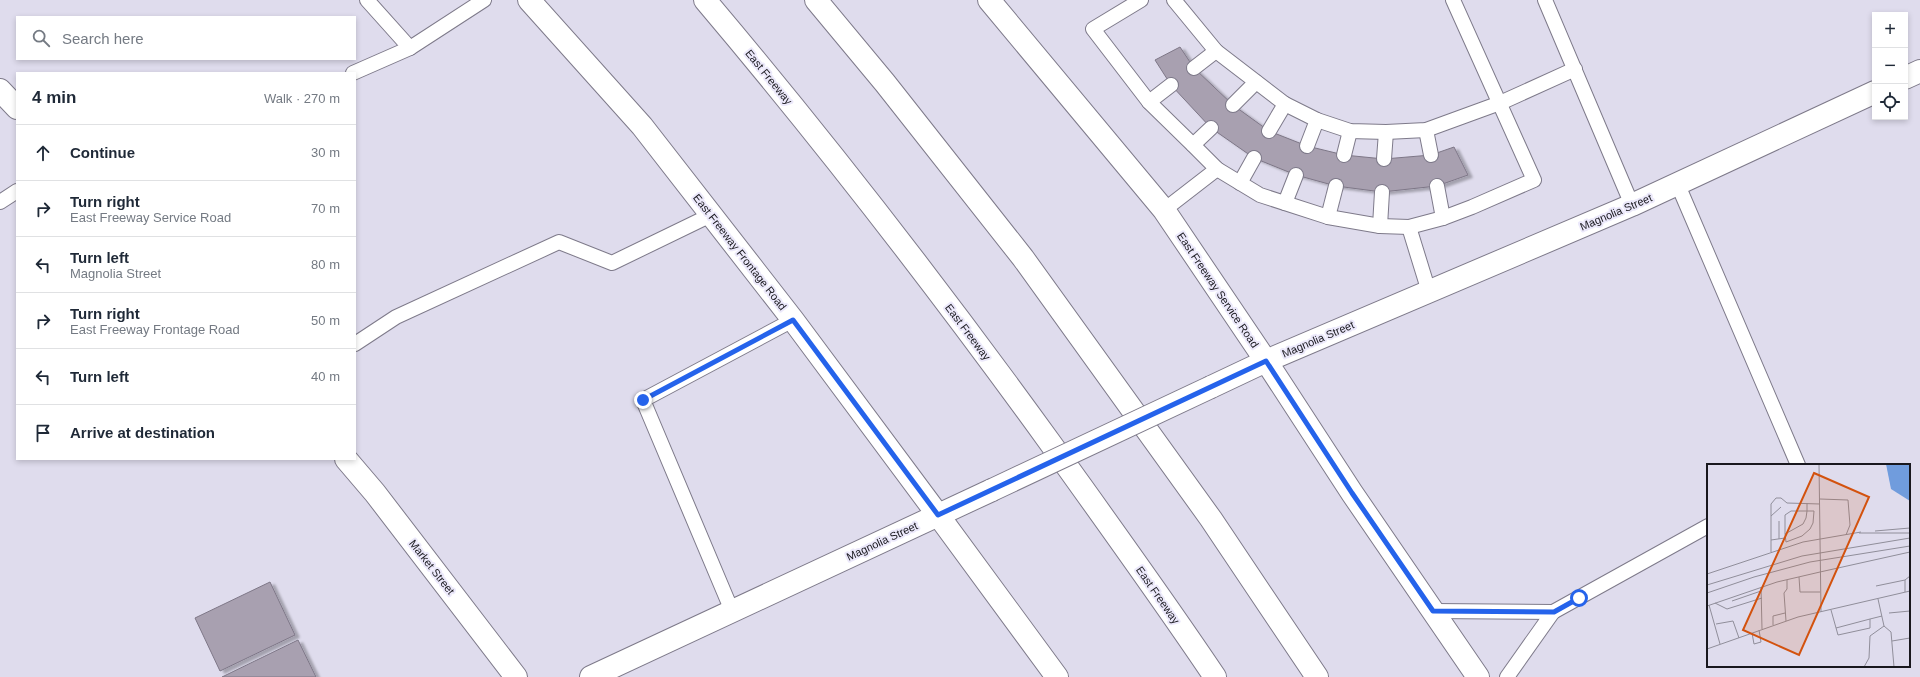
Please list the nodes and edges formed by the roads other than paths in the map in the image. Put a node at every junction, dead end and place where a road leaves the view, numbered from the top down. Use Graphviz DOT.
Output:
graph roads {
  1 [pos="367,0"];
  2 [pos="529,0"];
  3 [pos="705,0"];
  4 [pos="816,0"];
  5 [pos="989,0"];
  6 [pos="1141,0"];
  7 [pos="1174,0"];
  8 [pos="1453,0"];
  9 [pos="1545,0"];
  10 [pos="478,2"];
  11 [pos="1124,4"];
  12 [pos="410,48"];
  13 [pos="1216,51"];
  14 [pos="1194,68"];
  15 [pos="1575,69"];
  16 [pos="1920,71"];
  17 [pos="355,72"];
  18 [pos="1908,77"];
  19 [pos="1256,82"];
  20 [pos="1171,85"];
  21 [pos="1872,93"];
  22 [pos="1149,102"];
  23 [pos="1500,103"];
  24 [pos="1285,104"];
  25 [pos="1233,105"];
  26 [pos="1317,120"];
  27 [pos="1211,128"];
  28 [pos="1426,130"];
  29 [pos="1350,131"];
  30 [pos="1269,132"];
  31 [pos="1386,132"];
  32 [pos="1193,146"];
  33 [pos="1307,146"];
  34 [pos="1344,155"];
  35 [pos="1431,155"];
  36 [pos="1254,158"];
  37 [pos="1384,159"];
  38 [pos="1217,169"];
  39 [pos="1296,175"];
  40 [pos="1240,183"];
  41 [pos="1678,185"];
  42 [pos="1336,186"];
  43 [pos="1437,186"];
  44 [pos="16,192"];
  45 [pos="1382,192"];
  46 [pos="0,202"];
  47 [pos="1285,203"];
  48 [pos="1632,205"];
  49 [pos="1164,210"];
  50 [pos="711,215"];
  51 [pos="1328,217"];
  52 [pos="1443,218"];
  53 [pos="1380,226"];
  54 [pos="1408,227"];
  55 [pos="1429,292"];
  56 [pos="793,320"];
  57 [pos="356,343"];
  58 [pos="1266,361"];
  59 [pos="347,460"];
  60 [pos="1798,464"];
  61 [pos="938,515"];
  62 [pos="1707,527"];
  63 [pos="732,611"];
  64 [pos="1433,611"];
  65 [pos="1554,612"];
  66 [pos="516,677"];
  67 [pos="591,677"];
  68 [pos="1057,677"];
  69 [pos="1215,677"];
  70 [pos="1317,677"];
  71 [pos="1478,677"];
  72 [pos="1507,677"];
  1 -- 12 [label="lane"];
  2 -- 50 [label="main road, East Freeway Frontage Road"];
  3 -- 69 [label="main road, East Freeway"];
  4 -- 70 [label="main road"];
  5 -- 49 [label="main road, East Freeway Service Road"];
  6 -- 11 [label="lane"];
  7 -- 13 [label="lane"];
  8 -- 23 [label="lane"];
  9 -- 15 [label="lane"];
  10 -- 12 [label="lane"];
  11 -- 22 [label="lane"];
  12 -- 17 [label="lane"];
  13 -- 14 [label="lane"];
  13 -- 19 [label="lane"];
  15 -- 23 [label="lane"];
  15 -- 48 [label="lane"];
  16 -- 18 [label="main road"];
  19 -- 24 [label="lane"];
  19 -- 25 [label="lane"];
  20 -- 22 [label="lane"];
  21 -- 41 [label="main road, Magnolia Street"];
  22 -- 32 [label="lane"];
  23 -- 28 [label="lane"];
  23 -- 52 [label="lane"];
  24 -- 26 [label="lane"];
  24 -- 30 [label="lane"];
  26 -- 29 [label="lane"];
  26 -- 33 [label="lane"];
  27 -- 32 [label="lane"];
  28 -- 31 [label="lane"];
  28 -- 35 [label="lane"];
  29 -- 31 [label="lane"];
  29 -- 34 [label="lane"];
  31 -- 37 [label="lane"];
  32 -- 38 [label="lane"];
  36 -- 40 [label="lane"];
  38 -- 40 [label="lane"];
  38 -- 49 [label="lane"];
  39 -- 47 [label="lane"];
  40 -- 47 [label="lane"];
  41 -- 48 [label="main road, Magnolia Street"];
  41 -- 60 [label="lane"];
  42 -- 51 [label="lane"];
  43 -- 52 [label="lane"];
  44 -- 46 [label="lane"];
  45 -- 53 [label="lane"];
  47 -- 51 [label="lane"];
  48 -- 55 [label="main road, Magnolia Street"];
  49 -- 58 [label="main road, East Freeway Service Road"];
  50 -- 56 [label="main road, East Freeway Frontage Road"];
  50 -- 57 [label="lane"];
  51 -- 53 [label="lane"];
  52 -- 54 [label="lane"];
  53 -- 54 [label="lane"];
  54 -- 55 [label="lane"];
  55 -- 58 [label="main road, Magnolia Street"];
  56 -- 61 [label="main road, East Freeway Frontage Road"];
  56 -- 63 [label="lane"];
  58 -- 61 [label="main road, Magnolia Street, bridge"];
  58 -- 64 [label="main road, East Freeway Service Road"];
  59 -- 66 [label="main road, Market Street"];
  61 -- 63 [label="main road, Magnolia Street"];
  61 -- 68 [label="main road, East Freeway Frontage Road"];
  62 -- 65 [label="lane"];
  63 -- 67 [label="main road, Magnolia Street"];
  64 -- 65 [label="lane"];
  64 -- 71 [label="main road, East Freeway Service Road"];
  65 -- 72 [label="lane"];
}
